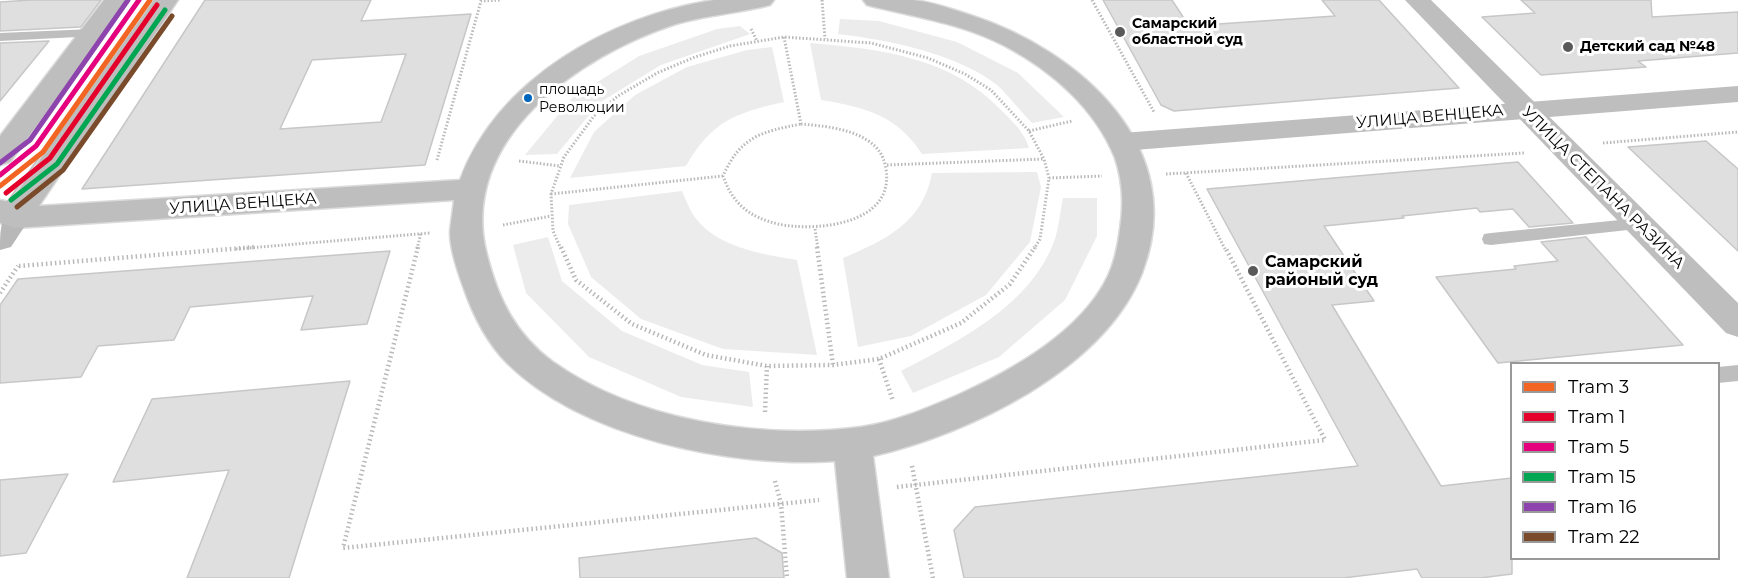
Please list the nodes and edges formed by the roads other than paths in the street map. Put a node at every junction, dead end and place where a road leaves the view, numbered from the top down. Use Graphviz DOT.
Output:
graph roads {
  1 [pos="116,0"];
  2 [pos="166,0"];
  3 [pos="762,0"];
  4 [pos="875,0"];
  5 [pos="1418,0"];
  6 [pos="92,33"];
  7 [pos="0,38"];
  8 [pos="1738,94"];
  9 [pos="1525,109"];
  10 [pos="1122,142"];
  11 [pos="0,156"];
  12 [pos="471,189"];
  13 [pos="1640,224"];
  14 [pos="5,231"];
  15 [pos="1491,239"];
  16 [pos="1738,324"];
  17 [pos="1738,373"];
  18 [pos="1720,375"];
  19 [pos="852,444"];
  20 [pos="868,578"];
  1 -- 6 [label="main road"];
  2 -- 14 [label="main road"];
  3 -- 12 [label="main road"];
  4 -- 10 [label="main road"];
  5 -- 9 [label="main road, УЛИЦА СТЕПАНА РАЗИНА"];
  6 -- 7 [label="lane"];
  6 -- 11 [label="main road"];
  8 -- 9 [label="main road, УЛИЦА ВЕНЦЕКА"];
  9 -- 10 [label="main road, УЛИЦА ВЕНЦЕКА"];
  9 -- 13 [label="main road, УЛИЦА СТЕПАНА РАЗИНА"];
  10 -- 19 [label="main road"];
  12 -- 14 [label="main road, УЛИЦА ВЕНЦЕКА"];
  12 -- 19 [label="main road"];
  13 -- 15 [label="lane"];
  13 -- 16 [label="main road, УЛИЦА СТЕПАНА РАЗИНА"];
  17 -- 18 [label="lane"];
  19 -- 20 [label="main road"];
}
